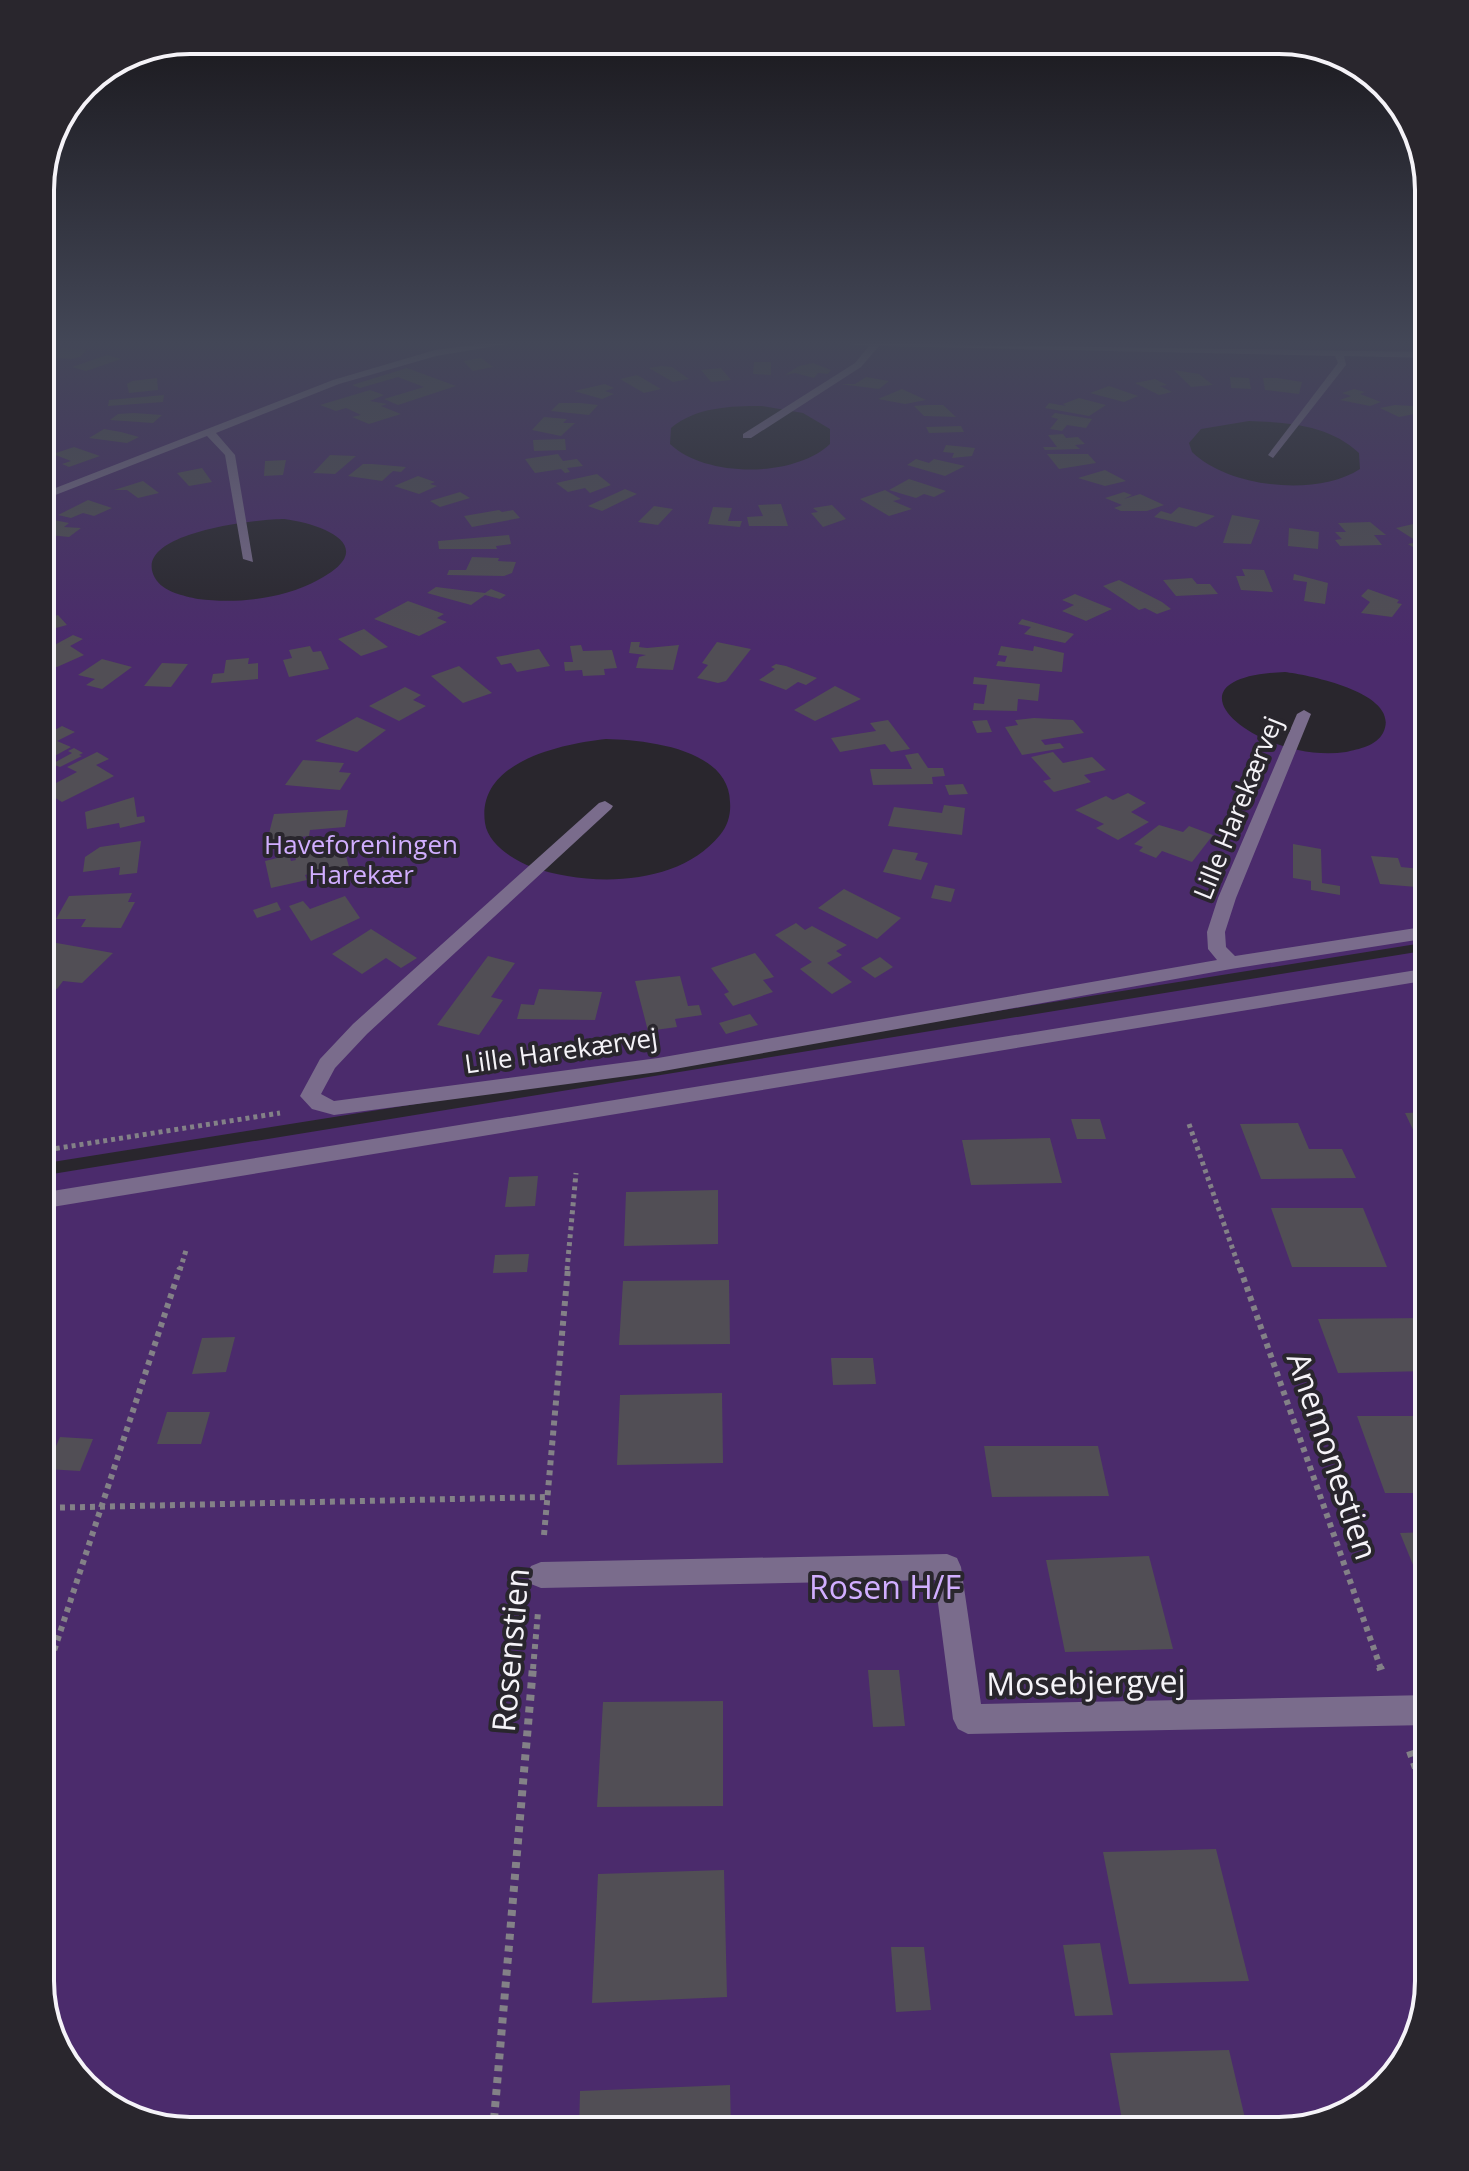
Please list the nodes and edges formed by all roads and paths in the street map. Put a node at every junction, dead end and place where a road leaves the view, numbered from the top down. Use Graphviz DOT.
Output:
graph roads {
  1 [pos="172,444"];
  2 [pos="223,444"];
  3 [pos="1281,444"];
  4 [pos="1273,455"];
  5 [pos="54,492"];
  6 [pos="249,559"];
  7 [pos="1304,714"];
  8 [pos="605,806"];
  9 [pos="1415,934"];
  10 [pos="1231,963"];
  11 [pos="1415,976"];
  12 [pos="310,1096"];
  13 [pos="1189,1124"];
  14 [pos="54,1149"];
  15 [pos="576,1173"];
  16 [pos="54,1199"];
  17 [pos="187,1247"];
  18 [pos="547,1497"];
  19 [pos="102,1507"];
  20 [pos="54,1508"];
  21 [pos="541,1575"];
  22 [pos="54,1651"];
  23 [pos="1415,1710"];
  24 [pos="1396,1711"];
  25 [pos="1415,1765"];
  26 [pos="494,2117"];
  1 -- 5 [label="street"];
  2 -- 6 [label="street"];
  3 -- 4 [label="street"];
  7 -- 10 [label="street, Lille Harekærvej"];
  8 -- 12 [label="street"];
  9 -- 10 [label="street, Lille Harekærvej"];
  10 -- 12 [label="street, Lille Harekærvej"];
  11 -- 16 [label="street"];
  12 -- 14 [label="path"];
  13 -- 24 [label="path, Anemonestien"];
  15 -- 18 [label="path, Rosenstien"];
  17 -- 19 [label="path"];
  18 -- 19 [label="path"];
  18 -- 21 [label="path, Rosenstien"];
  19 -- 20 [label="path"];
  19 -- 22 [label="path"];
  21 -- 24 [label="street, Mosebjergvej"];
  21 -- 26 [label="path, Rosenstien"];
  23 -- 24 [label="street, Mosebjergvej"];
  24 -- 25 [label="path, Anemonestien"];
}
